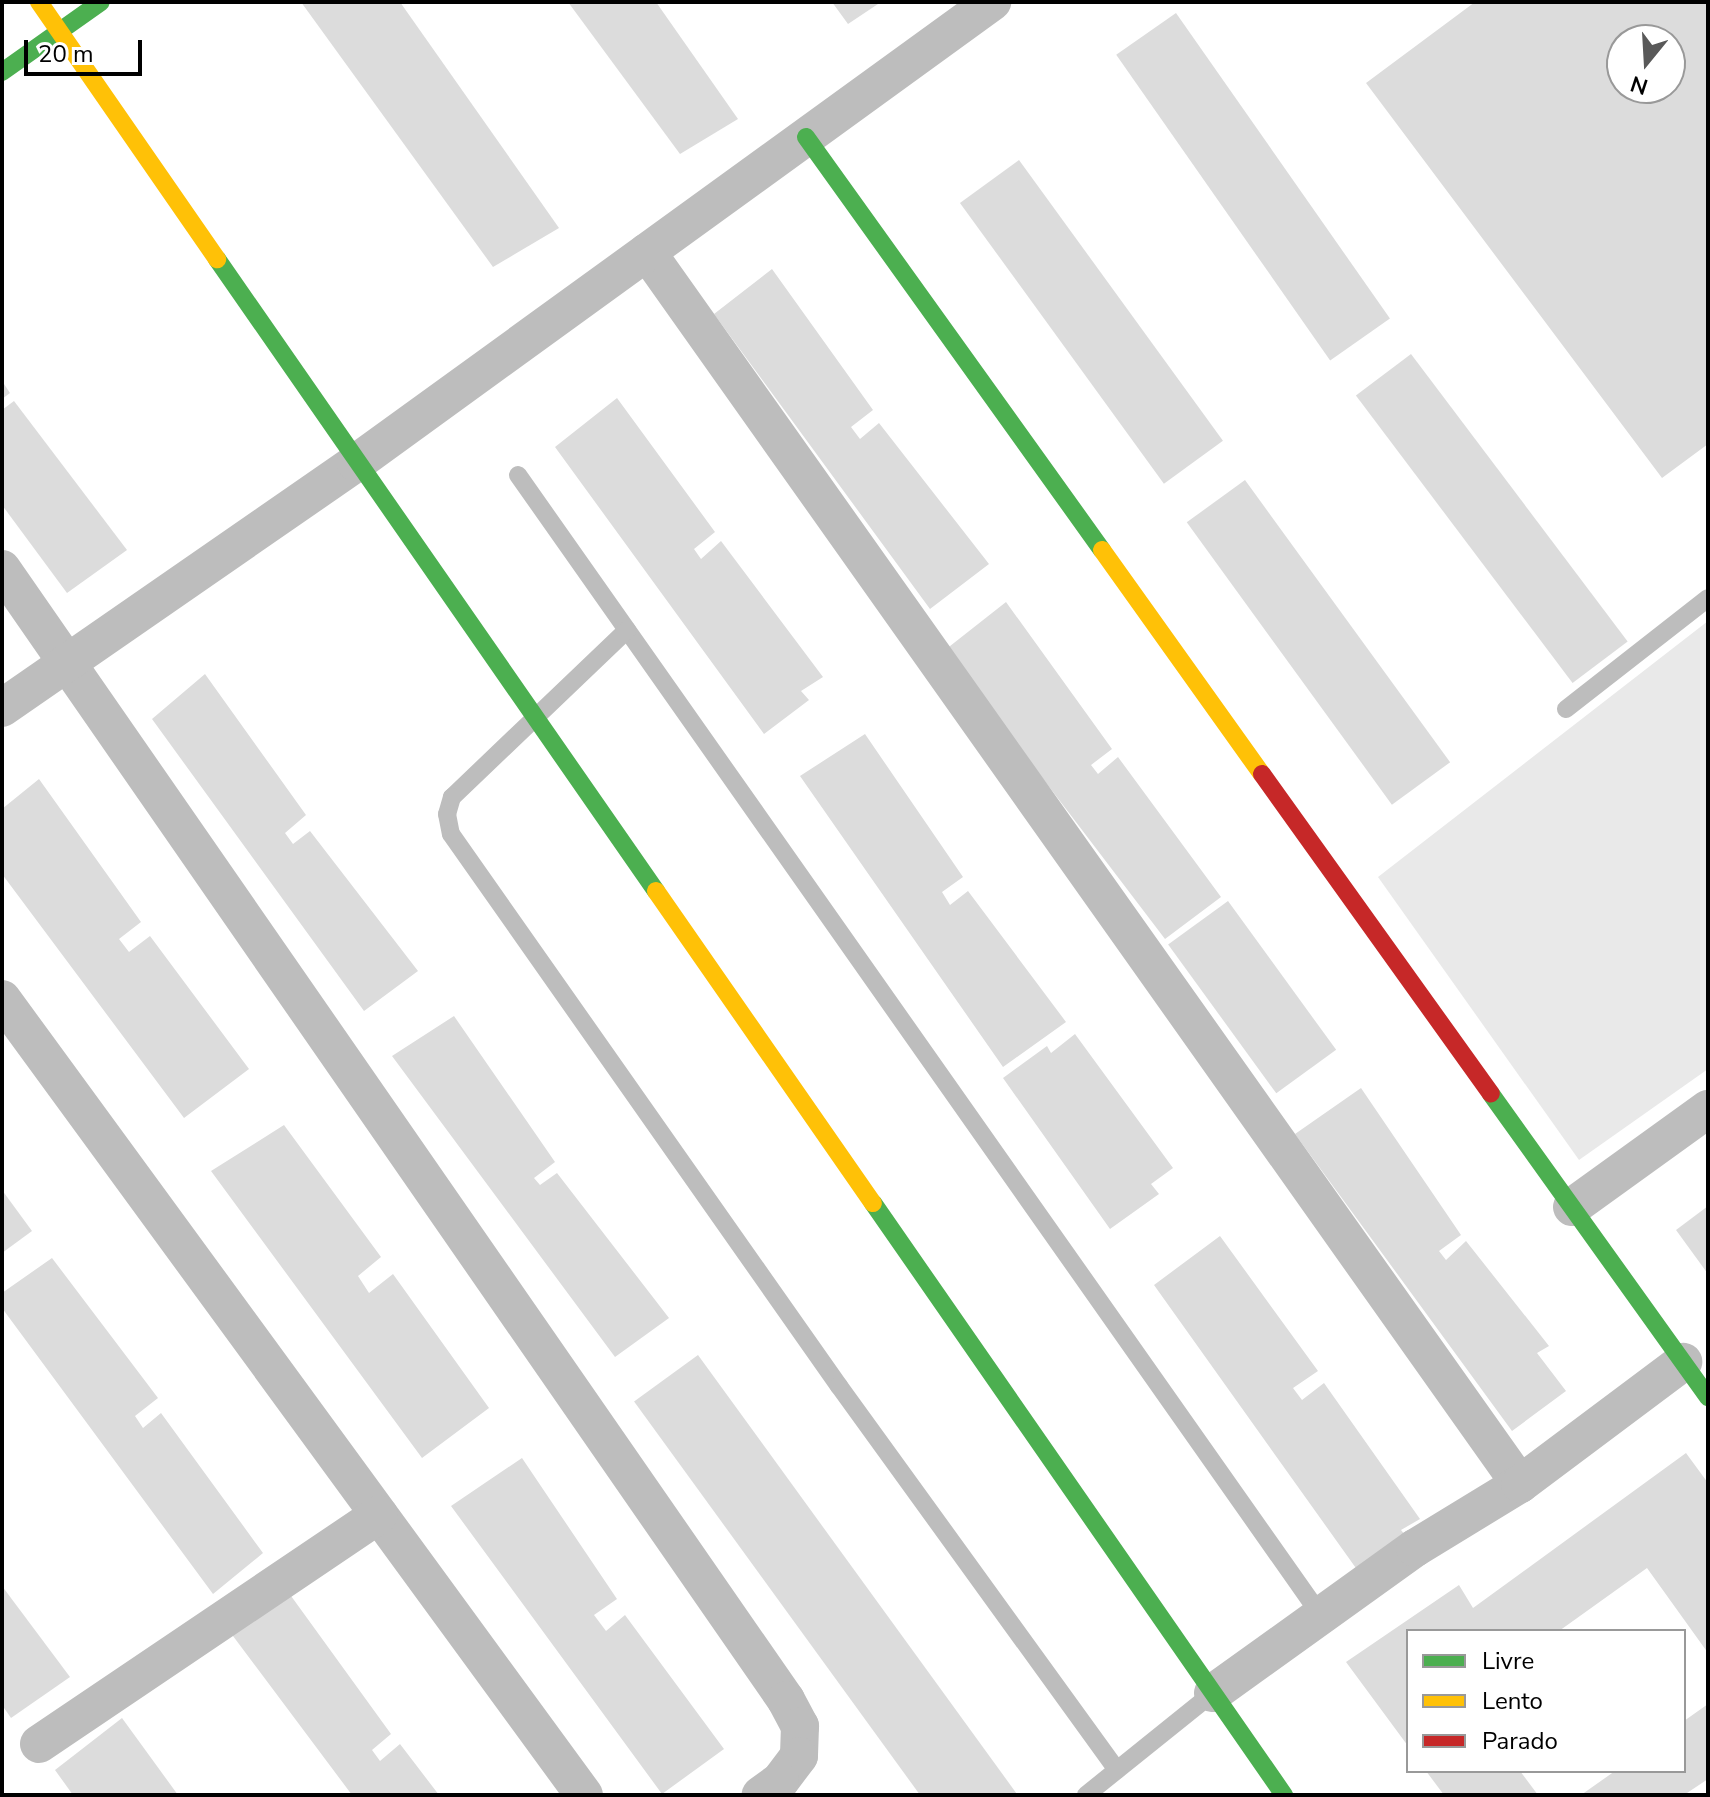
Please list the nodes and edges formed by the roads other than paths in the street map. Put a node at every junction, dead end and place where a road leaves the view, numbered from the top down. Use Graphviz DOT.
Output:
graph roads {
  1 [pos="39,2"];
  2 [pos="101,2"];
  3 [pos="992,2"];
  4 [pos="59,32"];
  5 [pos="2,72"];
  6 [pos="806,137"];
  7 [pos="647,252"];
  8 [pos="356,463"];
  9 [pos="518,475"];
  10 [pos="2,569"];
  11 [pos="1708,598"];
  12 [pos="627,630"];
  13 [pos="71,662"];
  14 [pos="2,708"];
  15 [pos="1566,709"];
  16 [pos="532,716"];
  17 [pos="2,999"];
  18 [pos="1708,1109"];
  19 [pos="1572,1207"];
  20 [pos="1683,1362"];
  21 [pos="1708,1397"];
  22 [pos="1520,1484"];
  23 [pos="379,1515"];
  24 [pos="1321,1616"];
  25 [pos="1213,1693"];
  26 [pos="39,1744"];
  27 [pos="1117,1770"];
  28 [pos="584,1795"];
  29 [pos="761,1795"];
  30 [pos="1086,1795"];
  31 [pos="1284,1795"];
  1 -- 4 [label="street"];
  2 -- 4 [label="street"];
  3 -- 6 [label="street"];
  4 -- 5 [label="street"];
  4 -- 8 [label="street"];
  6 -- 7 [label="street"];
  6 -- 19 [label="street"];
  7 -- 8 [label="street"];
  7 -- 22 [label="street"];
  8 -- 13 [label="street"];
  8 -- 16 [label="street"];
  9 -- 12 [label="lane"];
  10 -- 13 [label="street"];
  11 -- 15 [label="lane"];
  12 -- 16 [label="lane"];
  12 -- 24 [label="lane"];
  13 -- 14 [label="street"];
  13 -- 29 [label="street"];
  16 -- 25 [label="street"];
  16 -- 27 [label="lane"];
  17 -- 23 [label="street"];
  18 -- 19 [label="street"];
  19 -- 20 [label="street"];
  20 -- 21 [label="street"];
  20 -- 22 [label="street"];
  22 -- 24 [label="street"];
  23 -- 26 [label="street"];
  23 -- 28 [label="street"];
  24 -- 25 [label="street"];
  25 -- 27 [label="lane"];
  25 -- 31 [label="street"];
  27 -- 30 [label="lane"];
}
